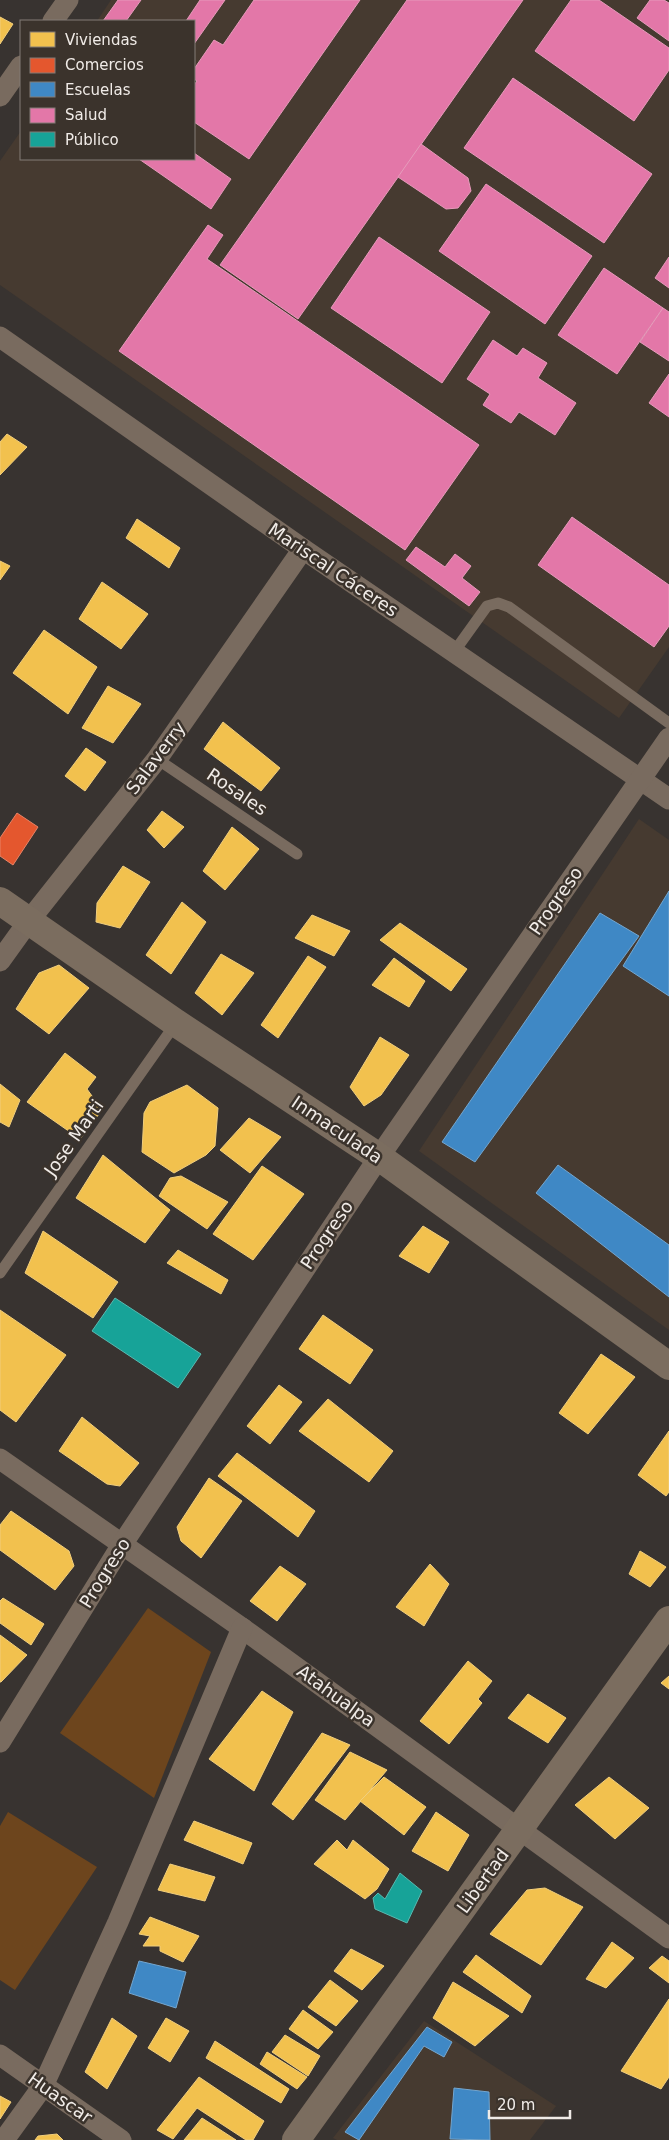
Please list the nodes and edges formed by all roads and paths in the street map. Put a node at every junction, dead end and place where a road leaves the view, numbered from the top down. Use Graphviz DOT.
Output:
graph roads {
  1 [pos="68,0"];
  2 [pos="53,20"];
  3 [pos="20,67"];
  4 [pos="0,96"];
  5 [pos="0,337"];
  6 [pos="303,549"];
  7 [pos="454,652"];
  8 [pos="669,724"];
  9 [pos="669,738"];
  10 [pos="157,759"];
  11 [pos="641,778"];
  12 [pos="669,799"];
  13 [pos="297,854"];
  14 [pos="0,901"];
  15 [pos="28,922"];
  16 [pos="0,961"];
  17 [pos="176,1024"];
  18 [pos="379,1157"];
  19 [pos="0,1273"];
  20 [pos="669,1366"];
  21 [pos="0,1459"];
  22 [pos="123,1543"];
  23 [pos="669,1620"];
  24 [pos="242,1628"];
  25 [pos="0,1742"];
  26 [pos="520,1830"];
  27 [pos="669,1938"];
  28 [pos="0,2055"];
  29 [pos="43,2086"];
  30 [pos="4,2140"];
  31 [pos="121,2140"];
  32 [pos="296,2140"];
  1 -- 2 [label="street"];
  3 -- 4 [label="street"];
  5 -- 6 [label="street, Mariscal Cáceres"];
  6 -- 7 [label="street, Mariscal Cáceres"];
  6 -- 10 [label="street, Salaverry"];
  7 -- 8 [label="lane"];
  7 -- 11 [label="street, Mariscal Cáceres"];
  9 -- 11 [label="street, Progreso"];
  10 -- 13 [label="lane, Rosales"];
  10 -- 15 [label="street, Salaverry"];
  11 -- 12 [label="street, Mariscal Cáceres"];
  11 -- 18 [label="street, Progreso"];
  14 -- 15 [label="street, Inmaculada"];
  15 -- 16 [label="street, Salaverry"];
  15 -- 17 [label="street, Inmaculada"];
  17 -- 18 [label="street, Inmaculada"];
  17 -- 19 [label="lane, Jose Marti"];
  18 -- 20 [label="street, Inmaculada"];
  18 -- 22 [label="street, Progreso"];
  21 -- 22 [label="street, Atahualpa"];
  22 -- 24 [label="street, Atahualpa"];
  22 -- 25 [label="street, Progreso"];
  23 -- 26 [label="street, Libertad"];
  24 -- 26 [label="street, Atahualpa"];
  24 -- 29 [label="street"];
  26 -- 27 [label="street, Atahualpa"];
  26 -- 32 [label="street, Libertad"];
  28 -- 29 [label="street, Huascar"];
  29 -- 30 [label="street"];
  29 -- 31 [label="street, Huascar"];
}
